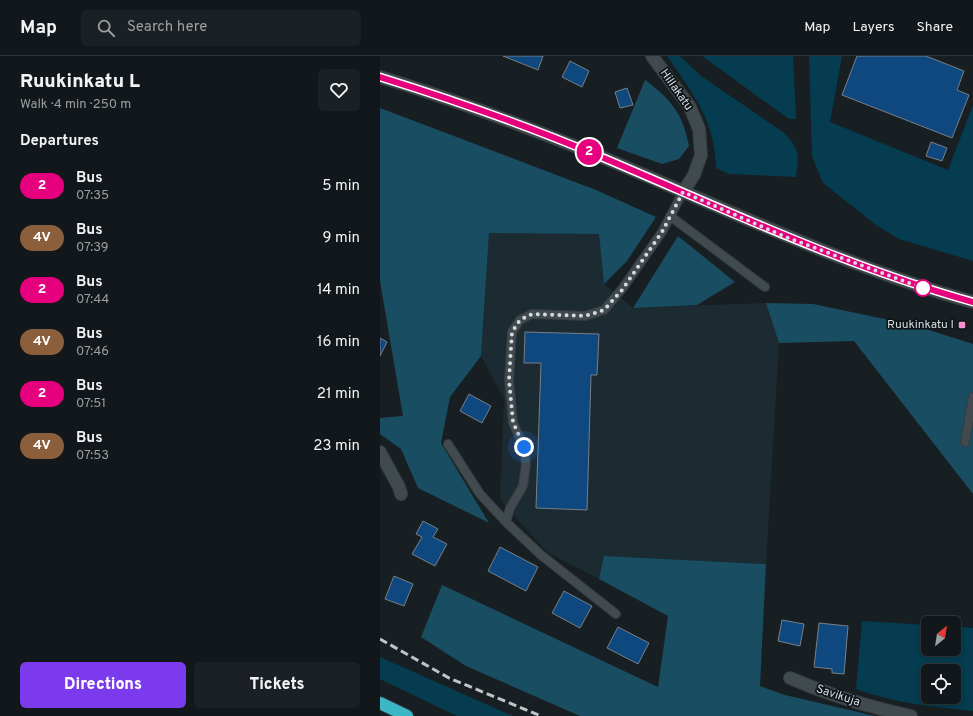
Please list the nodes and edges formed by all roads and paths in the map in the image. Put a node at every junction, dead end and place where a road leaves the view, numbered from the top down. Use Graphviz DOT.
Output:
graph roads {
  1 [pos="652,56"];
  2 [pos="380,77"];
  3 [pos="683,192"];
  4 [pos="670,216"];
  5 [pos="765,287"];
  6 [pos="973,302"];
  7 [pos="973,397"];
  8 [pos="965,442"];
  9 [pos="448,444"];
  10 [pos="380,452"];
  11 [pos="401,494"];
  12 [pos="506,522"];
  13 [pos="616,614"];
  14 [pos="790,678"];
  15 [pos="380,703"];
  16 [pos="407,716"];
  17 [pos="911,716"];
  1 -- 3 [label="street, Hillakatu"];
  2 -- 3 [label="street"];
  3 -- 4 [label="lane"];
  3 -- 6 [label="street"];
  4 -- 5 [label="lane"];
  4 -- 12 [label="lane"];
  7 -- 8 [label="lane"];
  9 -- 12 [label="lane"];
  10 -- 11 [label="street"];
  12 -- 13 [label="lane"];
  14 -- 17 [label="street, Savikuja"];
  15 -- 16 [label="highway"];
}
